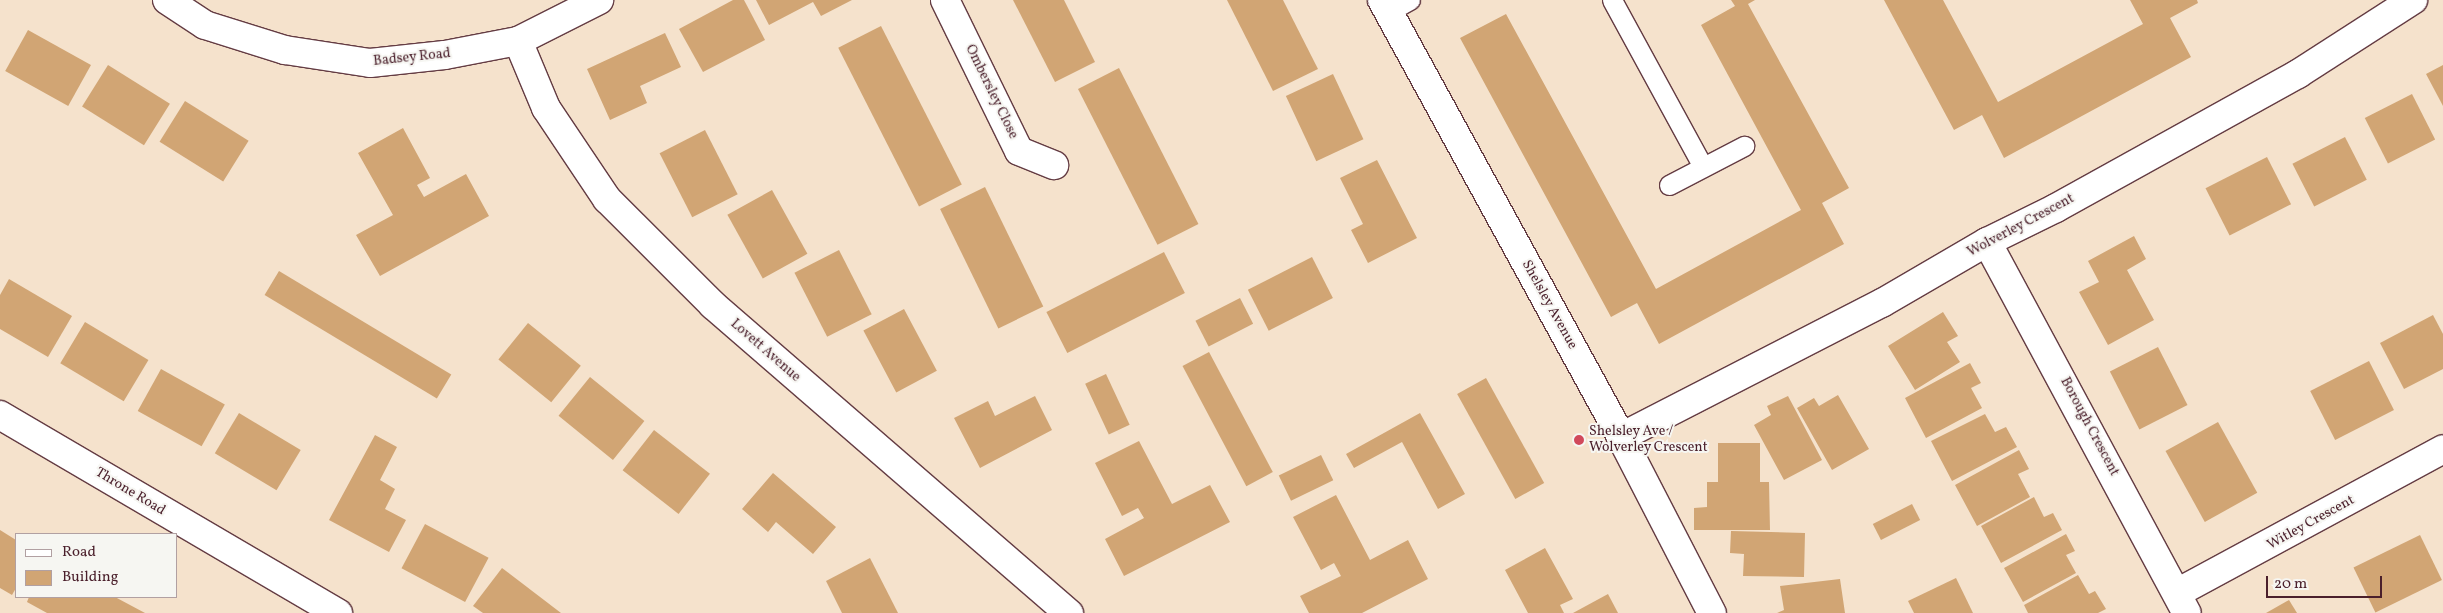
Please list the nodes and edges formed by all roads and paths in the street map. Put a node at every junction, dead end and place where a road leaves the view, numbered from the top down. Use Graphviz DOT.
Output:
graph roads {
  1 [pos="167,0"];
  2 [pos="599,0"];
  3 [pos="945,0"];
  4 [pos="1612,0"];
  5 [pos="2412,0"];
  6 [pos="1393,4"];
  7 [pos="518,41"];
  8 [pos="1744,146"];
  9 [pos="1054,165"];
  10 [pos="1703,167"];
  11 [pos="1669,185"];
  12 [pos="1987,242"];
  13 [pos="0,415"];
  14 [pos="1621,437"];
  15 [pos="2443,450"];
  16 [pos="2182,603"];
  17 [pos="338,613"];
  18 [pos="1069,613"];
  19 [pos="1712,613"];
  1 -- 7 [label="street, Badsey Road"];
  2 -- 7 [label="street, Badsey Road"];
  3 -- 9 [label="street, Ombersley Close"];
  4 -- 10 [label="lane"];
  5 -- 12 [label="street, Wolverley Crescent"];
  6 -- 14 [label="street, Shelsley Avenue"];
  7 -- 18 [label="street, Lovett Avenue"];
  8 -- 10 [label="lane"];
  10 -- 11 [label="lane"];
  12 -- 14 [label="street, Wolverley Crescent"];
  12 -- 16 [label="street, Borough Crescent"];
  13 -- 17 [label="street, Throne Road"];
  14 -- 19 [label="street, Shelsley Avenue"];
  15 -- 16 [label="street, Witley Crescent"];
}
